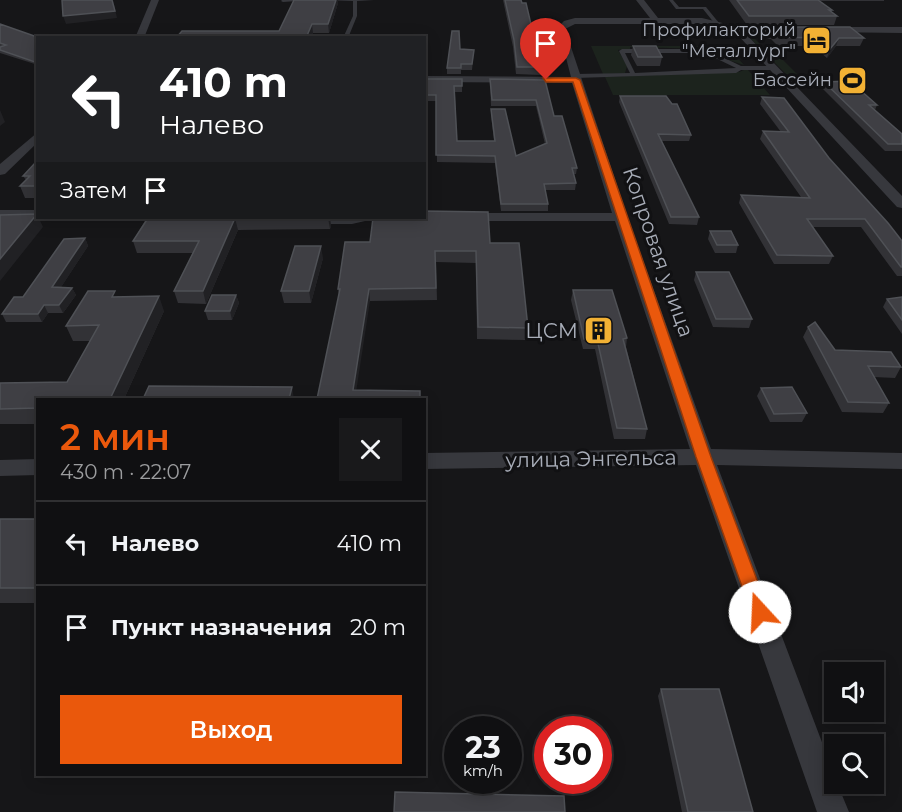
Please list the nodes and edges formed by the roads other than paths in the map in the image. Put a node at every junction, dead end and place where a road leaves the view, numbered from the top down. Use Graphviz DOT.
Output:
graph roads {
  1 [pos="155,0"];
  2 [pos="314,0"];
  3 [pos="324,0"];
  4 [pos="355,0"];
  5 [pos="372,0"];
  6 [pos="640,0"];
  7 [pos="671,0"];
  8 [pos="283,1"];
  9 [pos="656,21"];
  10 [pos="717,23"];
  11 [pos="738,30"];
  12 [pos="902,30"];
  13 [pos="140,36"];
  14 [pos="346,36"];
  15 [pos="631,67"];
  16 [pos="736,67"];
  17 [pos="774,68"];
  18 [pos="633,74"];
  19 [pos="576,78"];
  20 [pos="426,79"];
  21 [pos="36,137"];
  22 [pos="0,171"];
  23 [pos="902,204"];
  24 [pos="0,214"];
  25 [pos="36,214"];
  26 [pos="426,217"];
  27 [pos="622,217"];
  28 [pos="270,219"];
  29 [pos="315,219"];
  30 [pos="704,457"];
  31 [pos="426,461"];
  32 [pos="902,461"];
  33 [pos="36,467"];
  34 [pos="0,468"];
  35 [pos="833,812"];
  1 -- 13 [label="street"];
  2 -- 8 [label="lane"];
  3 -- 4 [label="lane"];
  4 -- 5 [label="lane"];
  4 -- 14 [label="lane"];
  6 -- 9 [label="street"];
  7 -- 10 [label="lane"];
  9 -- 10 [label="street, Копровая улица"];
  9 -- 19 [label="street, Копровая улица"];
  10 -- 11 [label="street, Копровая улица"];
  11 -- 12 [label="street, Копровая улица"];
  11 -- 17 [label="street"];
  15 -- 16 [label="lane"];
  15 -- 16 [label="lane"];
  15 -- 18 [label="lane"];
  16 -- 17 [label="lane"];
  16 -- 18 [label="lane"];
  17 -- 23 [label="street"];
  18 -- 19 [label="lane"];
  19 -- 20 [label="street"];
  19 -- 27 [label="street, Копровая улица"];
  21 -- 22 [label="street"];
  24 -- 25 [label="street"];
  26 -- 27 [label="street"];
  27 -- 30 [label="street, Копровая улица"];
  28 -- 29 [label="street"];
  30 -- 31 [label="street, улица Энгельса"];
  30 -- 32 [label="street, улица Энгельса"];
  30 -- 35 [label="street, Копровая улица"];
  33 -- 34 [label="street"];
}
